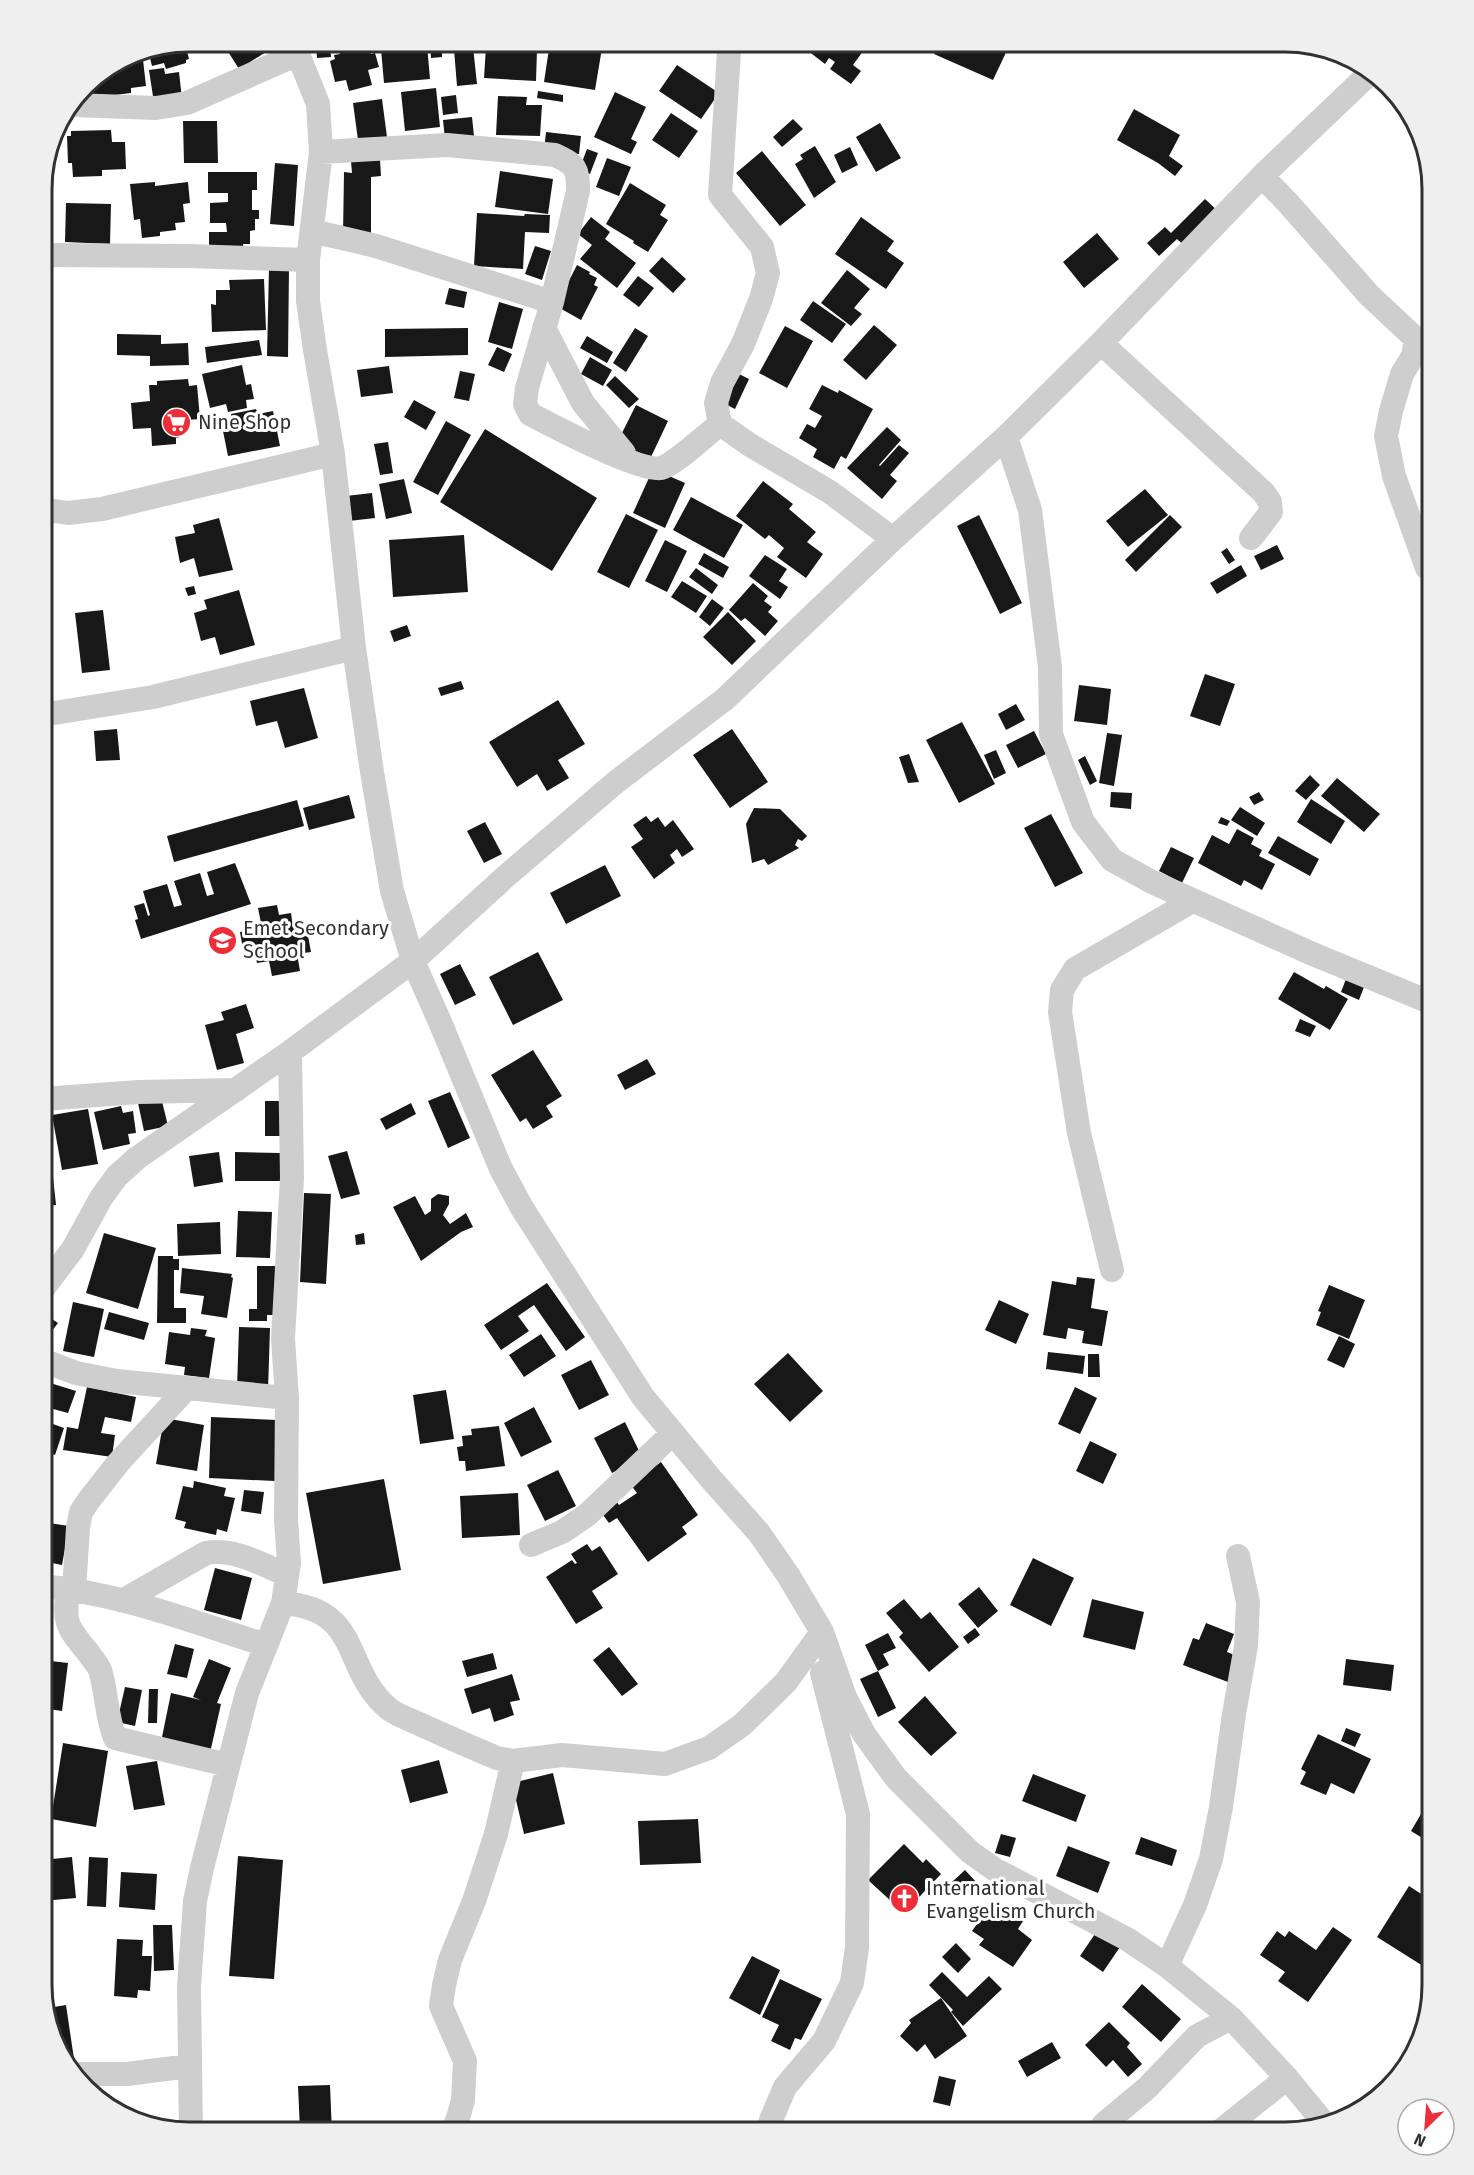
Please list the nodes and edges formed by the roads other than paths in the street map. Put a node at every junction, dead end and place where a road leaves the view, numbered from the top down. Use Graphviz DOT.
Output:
graph roads {
  1 [pos="287,52"];
  2 [pos="297,52"];
  3 [pos="729,52"];
  4 [pos="1364,78"];
  5 [pos="81,106"];
  6 [pos="321,152"];
  7 [pos="1262,176"];
  8 [pos="312,231"];
  9 [pos="53,255"];
  10 [pos="308,260"];
  11 [pos="552,302"];
  12 [pos="544,328"];
  13 [pos="1101,343"];
  14 [pos="720,423"];
  15 [pos="1006,437"];
  16 [pos="333,454"];
  17 [pos="632,461"];
  18 [pos="53,511"];
  19 [pos="1251,538"];
  20 [pos="893,539"];
  21 [pos="1422,554"];
  22 [pos="354,648"];
  23 [pos="53,713"];
  24 [pos="1192,901"];
  25 [pos="412,961"];
  26 [pos="1422,999"];
  27 [pos="290,1052"];
  28 [pos="236,1090"];
  29 [pos="52,1098"];
  30 [pos="1112,1270"];
  31 [pos="52,1276"];
  32 [pos="52,1364"];
  33 [pos="186,1389"];
  34 [pos="287,1398"];
  35 [pos="673,1433"];
  36 [pos="531,1545"];
  37 [pos="1238,1556"];
  38 [pos="287,1575"];
  39 [pos="52,1587"];
  40 [pos="71,1589"];
  41 [pos="124,1600"];
  42 [pos="283,1603"];
  43 [pos="818,1638"];
  44 [pos="266,1644"];
  45 [pos="513,1761"];
  46 [pos="228,1765"];
  47 [pos="1167,1966"];
  48 [pos="1231,2018"];
  49 [pos="189,2066"];
  50 [pos="86,2074"];
  51 [pos="1287,2079"];
  52 [pos="1320,2118"];
  53 [pos="192,2122"];
  54 [pos="456,2122"];
  55 [pos="772,2122"];
  56 [pos="1106,2122"];
  57 [pos="1232,2122"];
  1 -- 5 [label="street"];
  2 -- 6 [label="street"];
  3 -- 14 [label="street"];
  4 -- 7 [label="street"];
  6 -- 8 [label="street"];
  6 -- 11 [label="street"];
  7 -- 13 [label="street"];
  7 -- 21 [label="street"];
  8 -- 10 [label="street"];
  8 -- 11 [label="street"];
  9 -- 10 [label="street"];
  10 -- 16 [label="street"];
  11 -- 12 [label="street"];
  12 -- 17 [label="street"];
  12 -- 17 [label="street"];
  13 -- 15 [label="street"];
  13 -- 19 [label="street"];
  14 -- 17 [label="street"];
  14 -- 20 [label="street"];
  15 -- 20 [label="street"];
  15 -- 24 [label="street"];
  16 -- 18 [label="street"];
  16 -- 22 [label="street"];
  20 -- 25 [label="street"];
  22 -- 23 [label="street"];
  22 -- 25 [label="street"];
  24 -- 26 [label="street"];
  24 -- 30 [label="street"];
  25 -- 27 [label="street"];
  25 -- 35 [label="street"];
  27 -- 28 [label="street"];
  27 -- 34 [label="street"];
  28 -- 29 [label="street"];
  28 -- 31 [label="street"];
  32 -- 33 [label="street"];
  33 -- 34 [label="street"];
  33 -- 40 [label="street"];
  34 -- 38 [label="street"];
  35 -- 36 [label="street"];
  35 -- 43 [label="street"];
  37 -- 47 [label="street"];
  38 -- 41 [label="street"];
  38 -- 42 [label="street"];
  39 -- 40 [label="street"];
  40 -- 41 [label="street"];
  40 -- 46 [label="street"];
  41 -- 44 [label="street"];
  42 -- 44 [label="street"];
  42 -- 45 [label="street"];
  43 -- 45 [label="street"];
  43 -- 47 [label="street"];
  43 -- 55 [label="street"];
  44 -- 46 [label="street"];
  45 -- 54 [label="street"];
  46 -- 49 [label="street"];
  47 -- 48 [label="street"];
  48 -- 51 [label="street"];
  48 -- 56 [label="street"];
  49 -- 50 [label="street"];
  49 -- 53 [label="street"];
  51 -- 52 [label="street"];
  51 -- 57 [label="street"];
}
